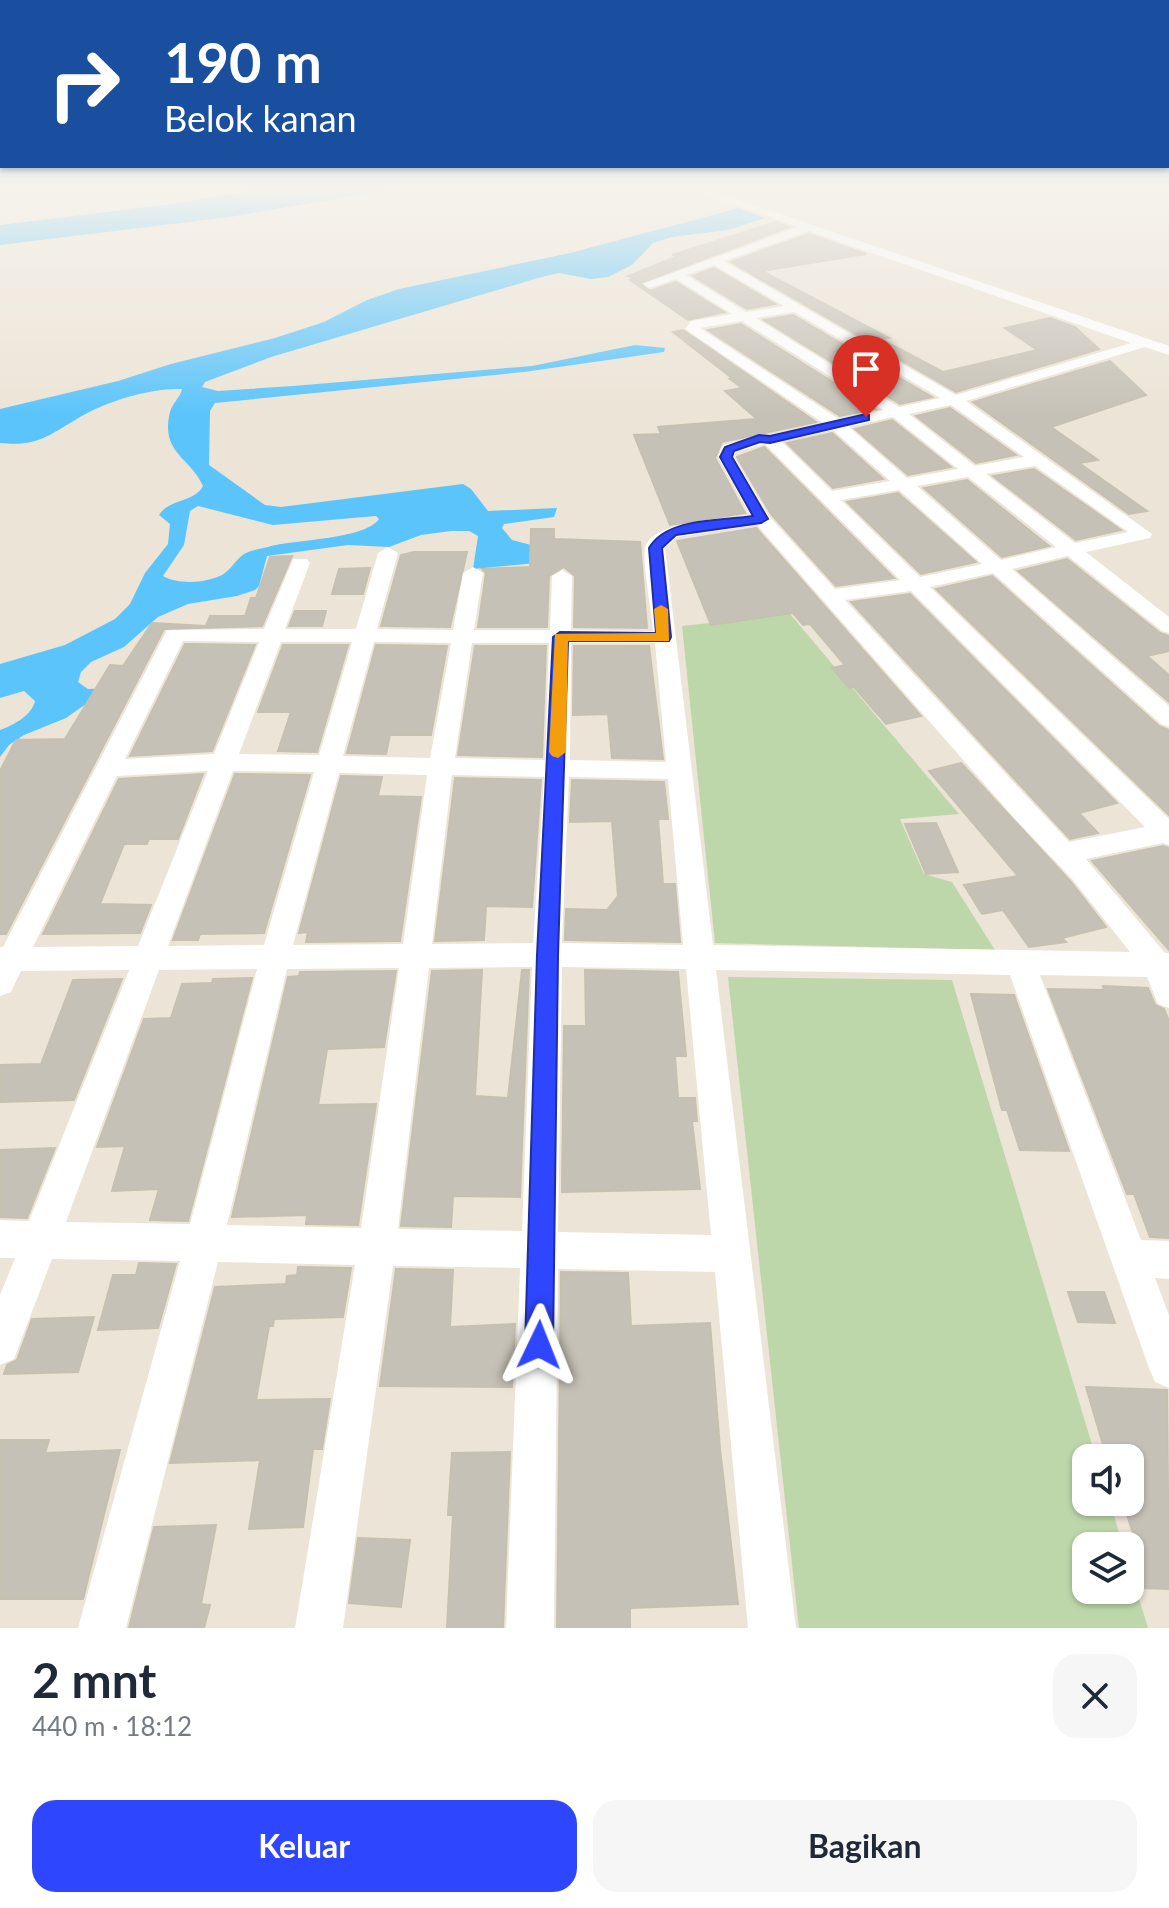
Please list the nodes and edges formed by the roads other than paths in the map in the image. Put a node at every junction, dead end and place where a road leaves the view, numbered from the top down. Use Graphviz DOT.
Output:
graph roads {
  1 [pos="714,263"];
  2 [pos="719,263"];
  3 [pos="914,263"];
  4 [pos="678,275"];
  5 [pos="649,284"];
  6 [pos="796,308"];
  7 [pos="745,316"];
  8 [pos="1144,343"];
  9 [pos="867,350"];
  10 [pos="1169,351"];
  11 [pos="815,360"];
  12 [pos="773,370"];
  13 [pos="954,400"];
  14 [pos="895,411"];
  15 [pos="836,424"];
  16 [pos="770,440"];
  17 [pos="1038,460"];
  18 [pos="971,470"];
  19 [pos="900,482"];
  20 [pos="827,497"];
  21 [pos="761,519"];
  22 [pos="1070,550"];
  23 [pos="388,553"];
  24 [pos="300,563"];
  25 [pos="994,565"];
  26 [pos="473,573"];
  27 [pos="562,576"];
  28 [pos="917,584"];
  29 [pos="830,596"];
  30 [pos="1169,627"];
  31 [pos="272,635"];
  32 [pos="365,636"];
  33 [pos="463,636"];
  34 [pos="560,637"];
  35 [pos="664,637"];
  36 [pos="1169,719"];
  37 [pos="223,762"];
  38 [pos="330,765"];
  39 [pos="441,766"];
  40 [pos="108,768"];
  41 [pos="557,769"];
  42 [pos="679,771"];
  43 [pos="1168,833"];
  44 [pos="1064,853"];
  45 [pos="547,955"];
  46 [pos="416,956"];
  47 [pos="275,957"];
  48 [pos="700,957"];
  49 [pos="149,958"];
  50 [pos="1020,961"];
  51 [pos="1164,965"];
  52 [pos="4,967"];
  53 [pos="1169,995"];
  54 [pos="0,1239"];
  55 [pos="40,1240"];
  56 [pos="204,1243"];
  57 [pos="377,1247"];
  58 [pos="542,1250"];
  59 [pos="730,1254"];
  60 [pos="1128,1258"];
  61 [pos="1169,1260"];
  62 [pos="0,1345"];
  63 [pos="1169,1368"];
  64 [pos="102,1628"];
  65 [pos="319,1628"];
  66 [pos="530,1628"];
  67 [pos="772,1628"];
  1 -- 4 [label="street"];
  2 -- 6 [label="street"];
  3 -- 8 [label="street"];
  4 -- 5 [label="street"];
  4 -- 7 [label="street"];
  6 -- 7 [label="street"];
  6 -- 9 [label="street"];
  7 -- 11 [label="street"];
  7 -- 12 [label="street"];
  8 -- 10 [label="street"];
  8 -- 13 [label="street"];
  9 -- 11 [label="street"];
  9 -- 13 [label="street"];
  11 -- 12 [label="street"];
  11 -- 14 [label="street"];
  12 -- 15 [label="street"];
  13 -- 14 [label="street"];
  13 -- 17 [label="street"];
  14 -- 15 [label="street"];
  14 -- 18 [label="street"];
  15 -- 16 [label="street"];
  15 -- 19 [label="street"];
  16 -- 20 [label="street"];
  16 -- 21 [label="street"];
  17 -- 18 [label="street"];
  17 -- 22 [label="street"];
  18 -- 19 [label="street"];
  18 -- 22 [label="street"];
  19 -- 20 [label="street"];
  19 -- 25 [label="street"];
  20 -- 28 [label="street"];
  21 -- 29 [label="street"];
  21 -- 35 [label="street"];
  22 -- 25 [label="street"];
  22 -- 30 [label="street"];
  23 -- 32 [label="street"];
  24 -- 31 [label="street"];
  25 -- 28 [label="street"];
  25 -- 36 [label="street"];
  26 -- 33 [label="street"];
  27 -- 34 [label="street"];
  28 -- 29 [label="street"];
  28 -- 43 [label="street"];
  29 -- 44 [label="street"];
  31 -- 32 [label="street"];
  31 -- 37 [label="street"];
  31 -- 40 [label="street"];
  32 -- 33 [label="street"];
  32 -- 38 [label="street"];
  33 -- 34 [label="street"];
  33 -- 39 [label="street"];
  34 -- 35 [label="street"];
  34 -- 41 [label="street"];
  35 -- 42 [label="street"];
  37 -- 38 [label="street"];
  37 -- 40 [label="street"];
  37 -- 49 [label="street"];
  38 -- 39 [label="street"];
  38 -- 47 [label="street"];
  39 -- 41 [label="street"];
  39 -- 46 [label="street"];
  40 -- 52 [label="street"];
  41 -- 42 [label="street"];
  41 -- 45 [label="street"];
  42 -- 48 [label="street"];
  43 -- 44 [label="street"];
  44 -- 51 [label="street"];
  45 -- 46 [label="street"];
  45 -- 48 [label="street"];
  45 -- 58 [label="street"];
  46 -- 47 [label="street"];
  46 -- 57 [label="street"];
  47 -- 49 [label="street"];
  47 -- 56 [label="street"];
  48 -- 50 [label="street"];
  48 -- 59 [label="street"];
  49 -- 52 [label="street"];
  49 -- 55 [label="street"];
  50 -- 51 [label="street"];
  50 -- 60 [label="street"];
  51 -- 53 [label="street"];
  54 -- 55 [label="street"];
  55 -- 56 [label="street"];
  55 -- 62 [label="street"];
  56 -- 57 [label="street"];
  56 -- 64 [label="street"];
  57 -- 58 [label="street"];
  57 -- 65 [label="street"];
  58 -- 59 [label="street"];
  58 -- 66 [label="street"];
  59 -- 67 [label="street"];
  60 -- 61 [label="street"];
  60 -- 63 [label="street"];
}
